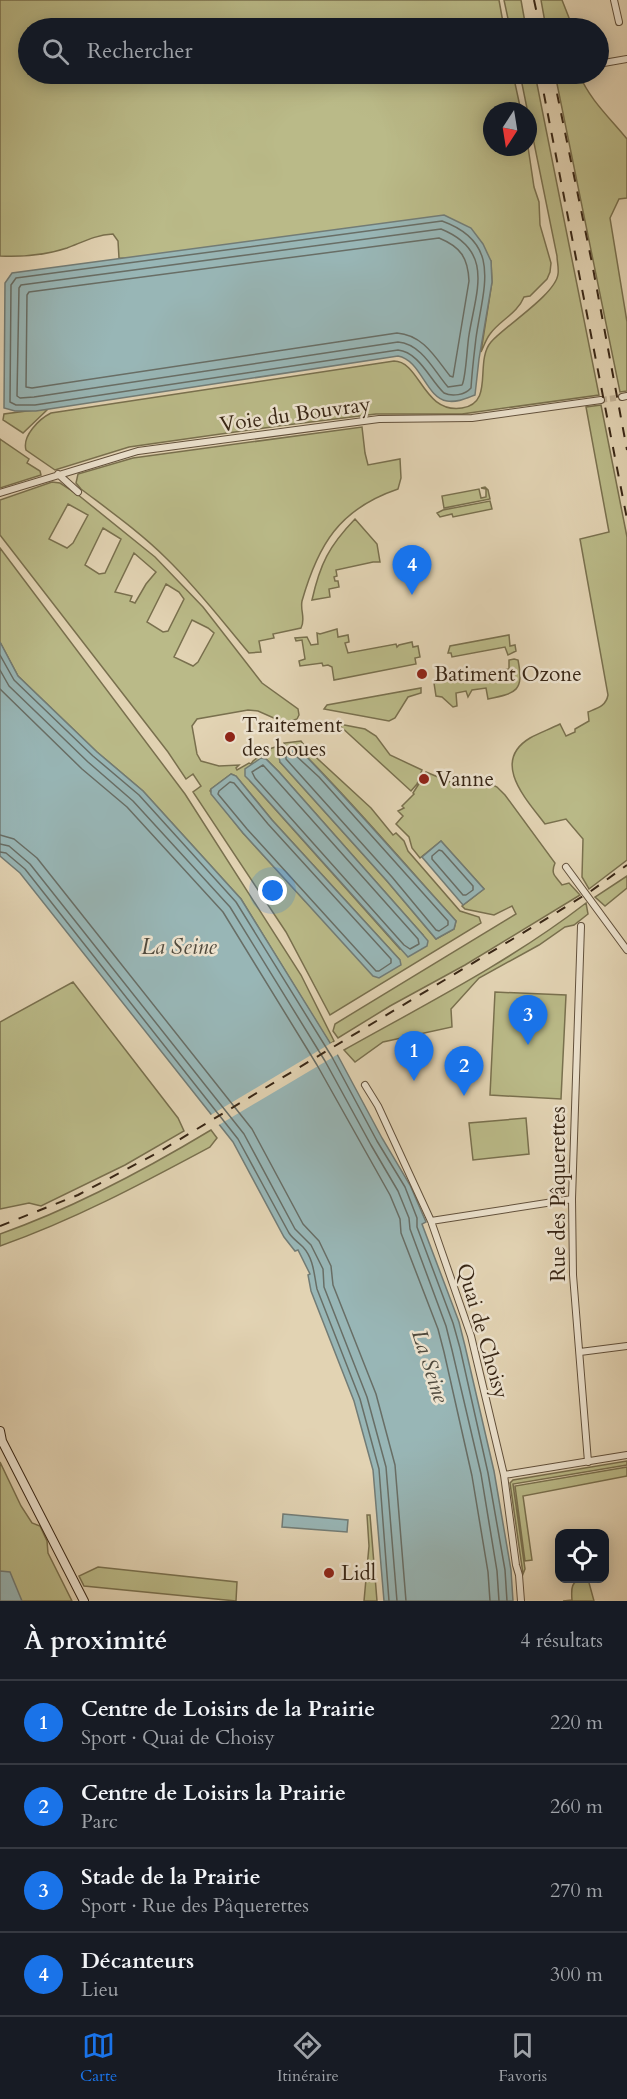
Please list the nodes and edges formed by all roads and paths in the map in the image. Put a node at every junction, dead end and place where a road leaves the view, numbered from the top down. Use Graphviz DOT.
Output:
graph roads {
  1 [pos="614,0"];
  2 [pos="619,22"];
  3 [pos="627,59"];
  4 [pos="609,62"];
  5 [pos="601,400"];
  6 [pos="58,474"];
  7 [pos="0,492"];
  8 [pos="78,492"];
  9 [pos="566,867"];
  10 [pos="581,926"];
  11 [pos="627,950"];
  12 [pos="365,1085"];
  13 [pos="572,1199"];
  14 [pos="430,1221"];
  15 [pos="627,1346"];
  16 [pos="580,1352"];
  17 [pos="0,1431"];
  18 [pos="1,1440"];
  19 [pos="627,1455"];
  20 [pos="588,1462"];
  21 [pos="504,1475"];
  22 [pos="84,1601"];
  23 [pos="520,1601"];
  1 -- 2 [label="street"];
  3 -- 4 [label="street"];
  5 -- 6 [label="street, Voie du Bouvray"];
  6 -- 7 [label="street, Voie du Bouvray"];
  6 -- 8 [label="street"];
  9 -- 11 [label="street"];
  10 -- 13 [label="street, Rue des Pâquerettes"];
  12 -- 14 [label="street, Quai de Choisy"];
  13 -- 14 [label="street"];
  13 -- 16 [label="street, Rue des Pâquerettes"];
  14 -- 21 [label="street, Quai de Choisy"];
  15 -- 16 [label="street"];
  16 -- 20 [label="street, Rue des Pâquerettes"];
  17 -- 18 [label="main road"];
  18 -- 22 [label="main road"];
  19 -- 20 [label="street"];
  20 -- 21 [label="street"];
  21 -- 23 [label="street, Quai de Choisy"];
}
